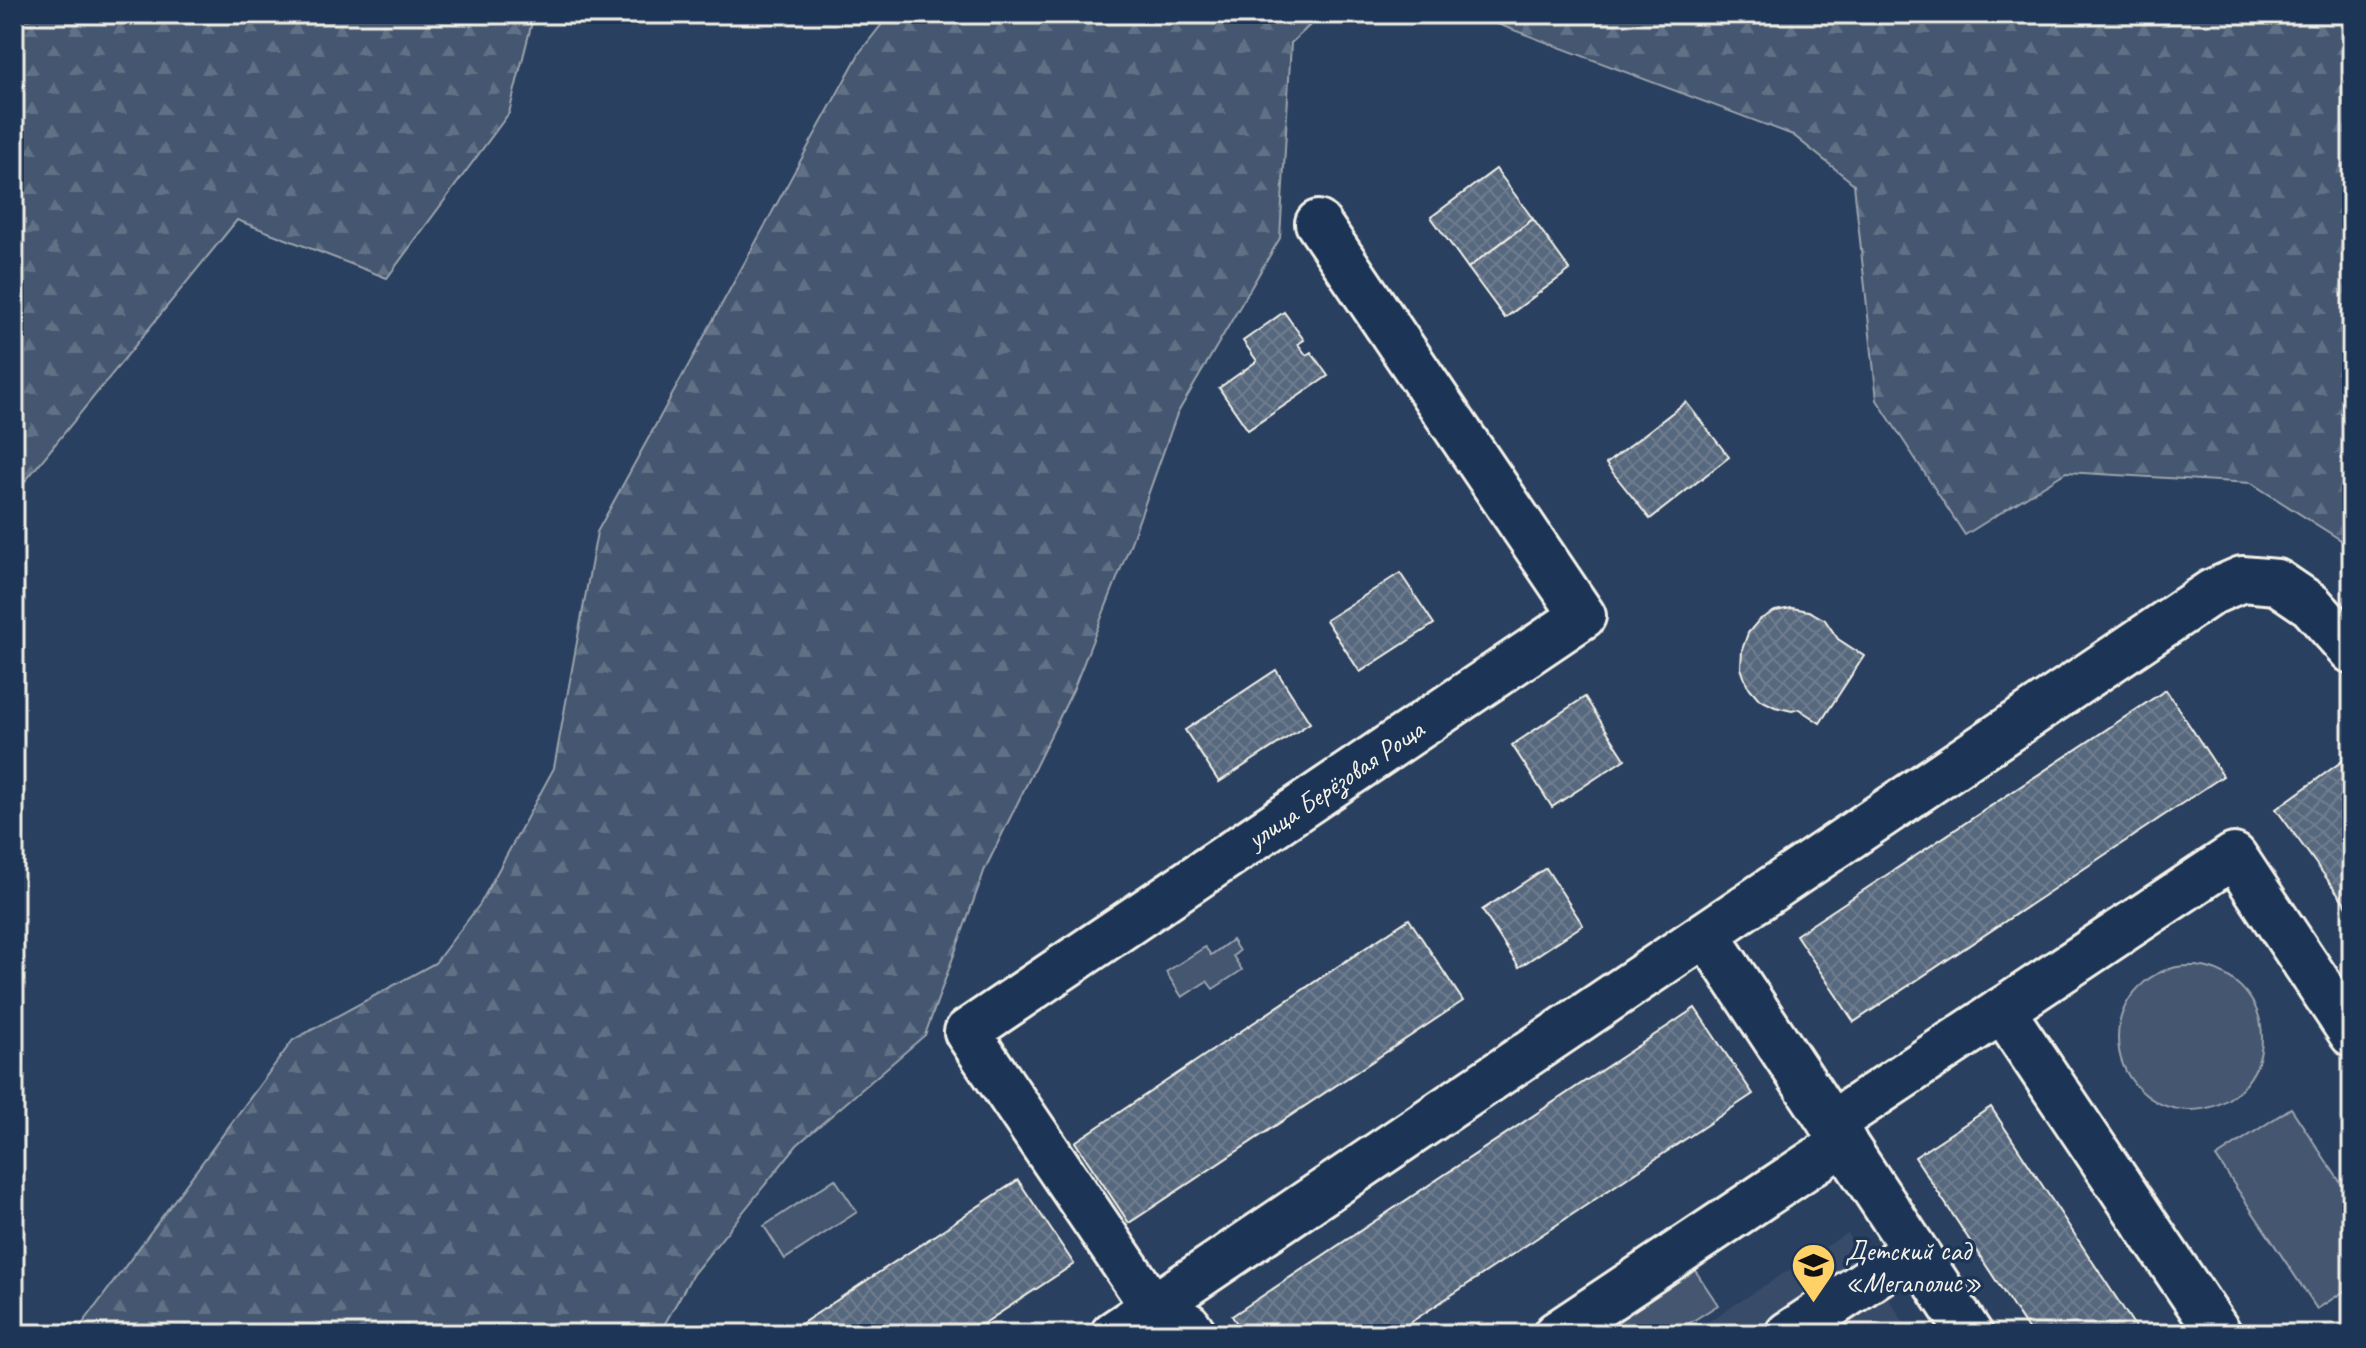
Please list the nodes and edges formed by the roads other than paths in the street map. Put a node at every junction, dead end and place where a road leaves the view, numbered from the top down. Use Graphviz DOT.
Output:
graph roads {
  1 [pos="1318,223"];
  2 [pos="2352,651"];
  3 [pos="1706,934"];
  4 [pos="2002,1010"];
  5 [pos="2352,1034"];
  6 [pos="1838,1133"];
  7 [pos="1914,1250"];
  8 [pos="1153,1307"];
  9 [pos="1113,1334"];
  10 [pos="1194,1334"];
  11 [pos="1556,1334"];
  12 [pos="1788,1334"];
  13 [pos="1970,1334"];
  14 [pos="2219,1334"];
  1 -- 8 [label="street, улица Берёзовая Роща"];
  2 -- 3 [label="street"];
  3 -- 6 [label="street"];
  3 -- 8 [label="street"];
  4 -- 5 [label="street"];
  4 -- 6 [label="street"];
  4 -- 14 [label="street"];
  6 -- 7 [label="street"];
  6 -- 11 [label="street"];
  7 -- 12 [label="street"];
  7 -- 13 [label="street"];
  8 -- 9 [label="street"];
  8 -- 10 [label="street"];
}
